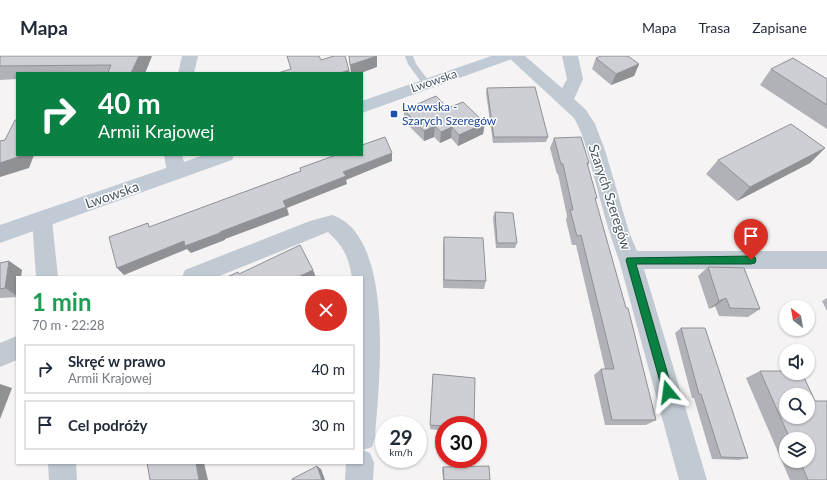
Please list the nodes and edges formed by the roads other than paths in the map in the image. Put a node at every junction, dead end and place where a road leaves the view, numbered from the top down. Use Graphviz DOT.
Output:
graph roads {
  1 [pos="190,56"];
  2 [pos="409,56"];
  3 [pos="506,56"];
  4 [pos="515,56"];
  5 [pos="570,56"];
  6 [pos="186,72"];
  7 [pos="427,84"];
  8 [pos="565,100"];
  9 [pos="363,107"];
  10 [pos="219,156"];
  11 [pos="175,163"];
  12 [pos="42,220"];
  13 [pos="0,234"];
  14 [pos="630,260"];
  15 [pos="827,260"];
  16 [pos="47,276"];
  17 [pos="196,276"];
  18 [pos="16,348"];
  19 [pos="0,354"];
  20 [pos="363,415"];
  21 [pos="62,464"];
  22 [pos="360,464"];
  23 [pos="63,480"];
  24 [pos="359,480"];
  25 [pos="693,480"];
  1 -- 6 [label="street"];
  2 -- 7 [label="lane"];
  3 -- 7 [label="street, Lwowska"];
  4 -- 8 [label="street, Szarych Szeregów"];
  5 -- 8 [label="street"];
  7 -- 9 [label="street, Lwowska"];
  8 -- 14 [label="street, Szarych Szeregów"];
  10 -- 11 [label="street, Lwowska"];
  11 -- 12 [label="street, Lwowska"];
  12 -- 13 [label="street, Lwowska"];
  12 -- 16 [label="street"];
  14 -- 15 [label="street"];
  14 -- 25 [label="street, Szarych Szeregów"];
  17 -- 20 [label="street"];
  18 -- 19 [label="street"];
  21 -- 23 [label="street"];
  22 -- 24 [label="street"];
}
